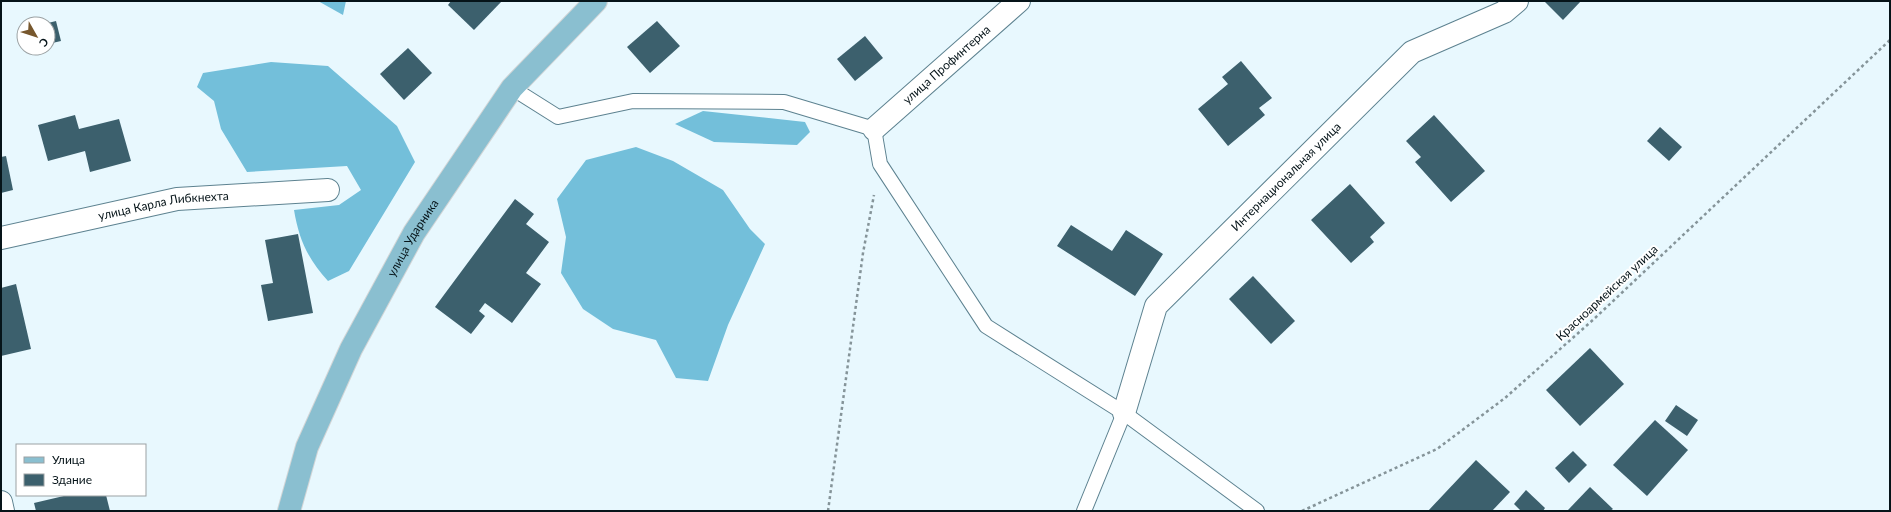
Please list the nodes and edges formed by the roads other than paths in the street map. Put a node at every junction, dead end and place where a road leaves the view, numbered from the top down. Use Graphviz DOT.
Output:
graph roads {
  1 [pos="596,1"];
  2 [pos="1020,1"];
  3 [pos="1517,1"];
  4 [pos="512,88"];
  5 [pos="874,129"];
  6 [pos="328,190"];
  7 [pos="1,238"];
  8 [pos="1124,413"];
  9 [pos="1,502"];
  10 [pos="3,511"];
  11 [pos="289,511"];
  12 [pos="1084,511"];
  13 [pos="1257,511"];
  1 -- 4 [label="main road, улица Ударника"];
  2 -- 5 [label="street, улица Профинтерна"];
  3 -- 8 [label="street, Интернациональная улица"];
  4 -- 5 [label="lane"];
  4 -- 11 [label="main road, улица Ударника"];
  5 -- 8 [label="lane"];
  6 -- 7 [label="street, улица Карла Либкнехта"];
  8 -- 12 [label="lane"];
  8 -- 13 [label="lane"];
  9 -- 10 [label="street"];
}
